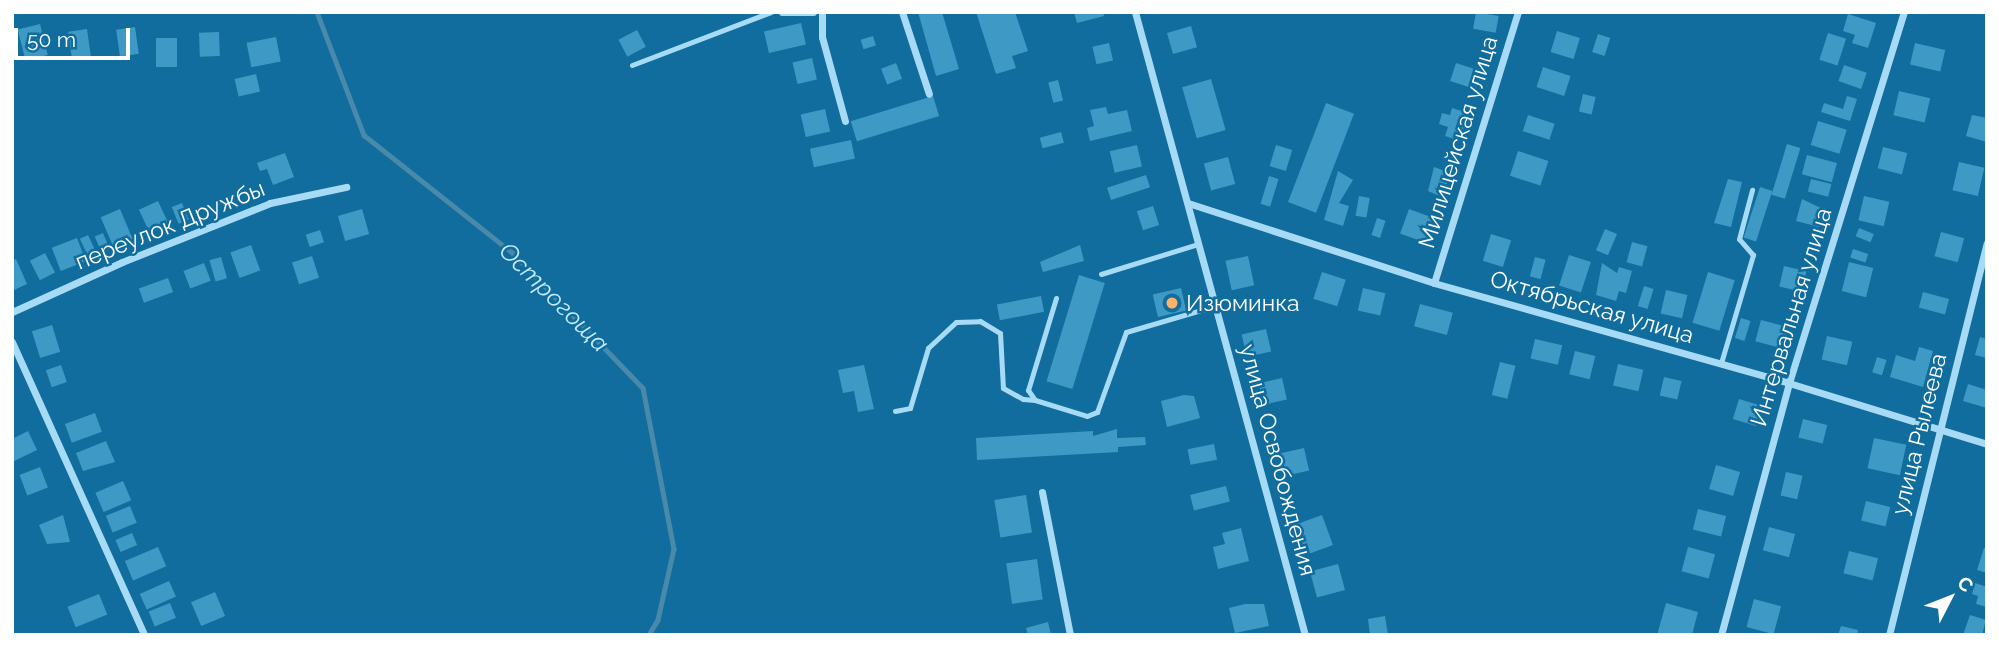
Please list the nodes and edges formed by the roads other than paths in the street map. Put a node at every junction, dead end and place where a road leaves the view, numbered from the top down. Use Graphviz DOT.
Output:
graph roads {
  1 [pos="771,12"];
  2 [pos="782,12"];
  3 [pos="813,12"];
  4 [pos="822,12"];
  5 [pos="902,12"];
  6 [pos="1135,12"];
  7 [pos="1518,12"];
  8 [pos="1904,12"];
  9 [pos="632,65"];
  10 [pos="929,94"];
  11 [pos="845,121"];
  12 [pos="346,187"];
  13 [pos="1752,190"];
  14 [pos="1188,203"];
  15 [pos="1987,243"];
  16 [pos="1198,244"];
  17 [pos="1101,274"];
  18 [pos="1434,283"];
  19 [pos="1056,298"];
  20 [pos="1215,306"];
  21 [pos="12,312"];
  22 [pos="12,342"];
  23 [pos="1721,363"];
  24 [pos="1789,383"];
  25 [pos="1035,400"];
  26 [pos="895,411"];
  27 [pos="1940,430"];
  28 [pos="1987,444"];
  29 [pos="1042,492"];
  30 [pos="144,635"];
  31 [pos="1070,635"];
  32 [pos="1306,635"];
  33 [pos="1721,635"];
  34 [pos="1889,635"];
  1 -- 9 [label="lane"];
  2 -- 3 [label="street"];
  4 -- 11 [label="street"];
  5 -- 10 [label="street"];
  6 -- 14 [label="street, улица Освобождения"];
  7 -- 18 [label="street, Милицейская улица"];
  8 -- 24 [label="street, Интервальная улица"];
  12 -- 21 [label="street, переулок Дружбы"];
  13 -- 23 [label="lane"];
  14 -- 16 [label="street, улица Освобождения"];
  14 -- 18 [label="street, Октябрьская улица"];
  15 -- 27 [label="street, улица Рылеева"];
  16 -- 17 [label="lane"];
  16 -- 20 [label="street, улица Освобождения"];
  18 -- 23 [label="street, Октябрьская улица"];
  19 -- 25 [label="lane"];
  20 -- 25 [label="lane"];
  20 -- 32 [label="street, улица Освобождения"];
  22 -- 30 [label="street"];
  23 -- 24 [label="street, Октябрьская улица"];
  24 -- 27 [label="street, Октябрьская улица"];
  24 -- 33 [label="street, Интервальная улица"];
  25 -- 26 [label="lane"];
  27 -- 28 [label="street, Октябрьская улица"];
  27 -- 34 [label="street, улица Рылеева"];
  29 -- 31 [label="street"];
}
